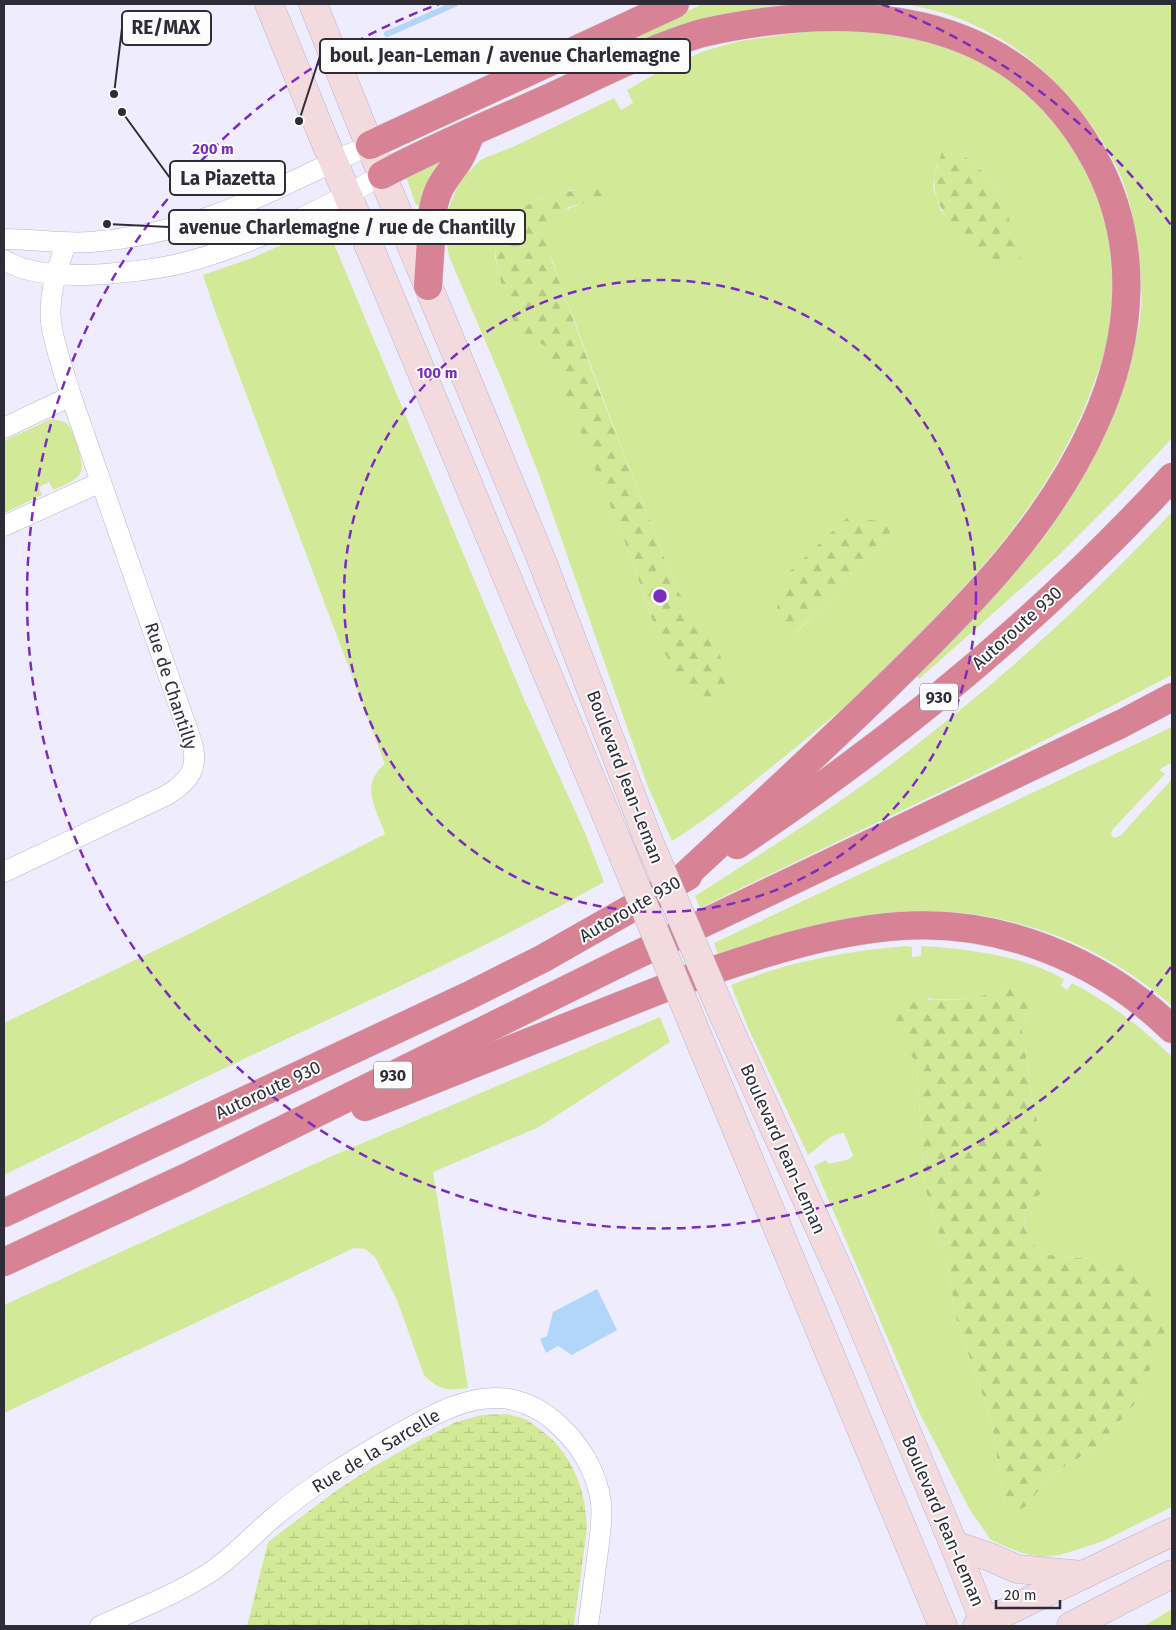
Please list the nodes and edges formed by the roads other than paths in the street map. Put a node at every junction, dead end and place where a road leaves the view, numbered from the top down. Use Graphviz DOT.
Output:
graph roads {
  1 [pos="269,4"];
  2 [pos="313,4"];
  3 [pos="675,4"];
  4 [pos="472,132"];
  5 [pos="370,145"];
  6 [pos="333,162"];
  7 [pos="382,175"];
  8 [pos="347,195"];
  9 [pos="4,238"];
  10 [pos="66,243"];
  11 [pos="4,260"];
  12 [pos="56,274"];
  13 [pos="428,286"];
  14 [pos="71,396"];
  15 [pos="4,428"];
  16 [pos="1172,477"];
  17 [pos="101,482"];
  18 [pos="4,526"];
  19 [pos="1172,697"];
  20 [pos="4,872"];
  21 [pos="677,883"];
  22 [pos="1172,1029"];
  23 [pos="187,1177"];
  24 [pos="4,1213"];
  25 [pos="4,1262"];
  26 [pos="1172,1532"];
  27 [pos="954,1545"];
  28 [pos="1172,1574"];
  29 [pos="1084,1575"];
  30 [pos="983,1625"];
  31 [pos="100,1626"];
  32 [pos="588,1626"];
  33 [pos="943,1626"];
  34 [pos="1071,1626"];
  1 -- 6 [label="street, Boulevard Jean-Leman"];
  2 -- 5 [label="street, Boulevard Jean-Leman"];
  3 -- 5 [label="highway"];
  4 -- 7 [label="highway"];
  4 -- 13 [label="highway"];
  4 -- 21 [label="highway"];
  5 -- 6 [label="street"];
  5 -- 7 [label="street, Boulevard Jean-Leman"];
  6 -- 8 [label="street, Boulevard Jean-Leman"];
  6 -- 10 [label="street"];
  7 -- 8 [label="street"];
  7 -- 13 [label="street, Boulevard Jean-Leman"];
  8 -- 12 [label="street"];
  8 -- 33 [label="street, Boulevard Jean-Leman, bridge"];
  9 -- 10 [label="street"];
  10 -- 12 [label="street, Rue de Chantilly"];
  11 -- 12 [label="street"];
  12 -- 14 [label="street, Rue de Chantilly"];
  13 -- 27 [label="street, Boulevard Jean-Leman, bridge"];
  14 -- 15 [label="street"];
  14 -- 17 [label="street, Rue de Chantilly"];
  16 -- 21 [label="highway, Autoroute 930 / 930"];
  17 -- 18 [label="street"];
  17 -- 20 [label="street, Rue de Chantilly"];
  19 -- 23 [label="highway, 930"];
  21 -- 24 [label="highway, Autoroute 930 / 930"];
  22 -- 23 [label="highway"];
  23 -- 25 [label="highway, 930"];
  26 -- 29 [label="street"];
  27 -- 29 [label="street"];
  27 -- 30 [label="street, Boulevard Jean-Leman"];
  28 -- 34 [label="street"];
  29 -- 30 [label="street"];
  31 -- 32 [label="street, Rue de la Sarcelle"];
}
